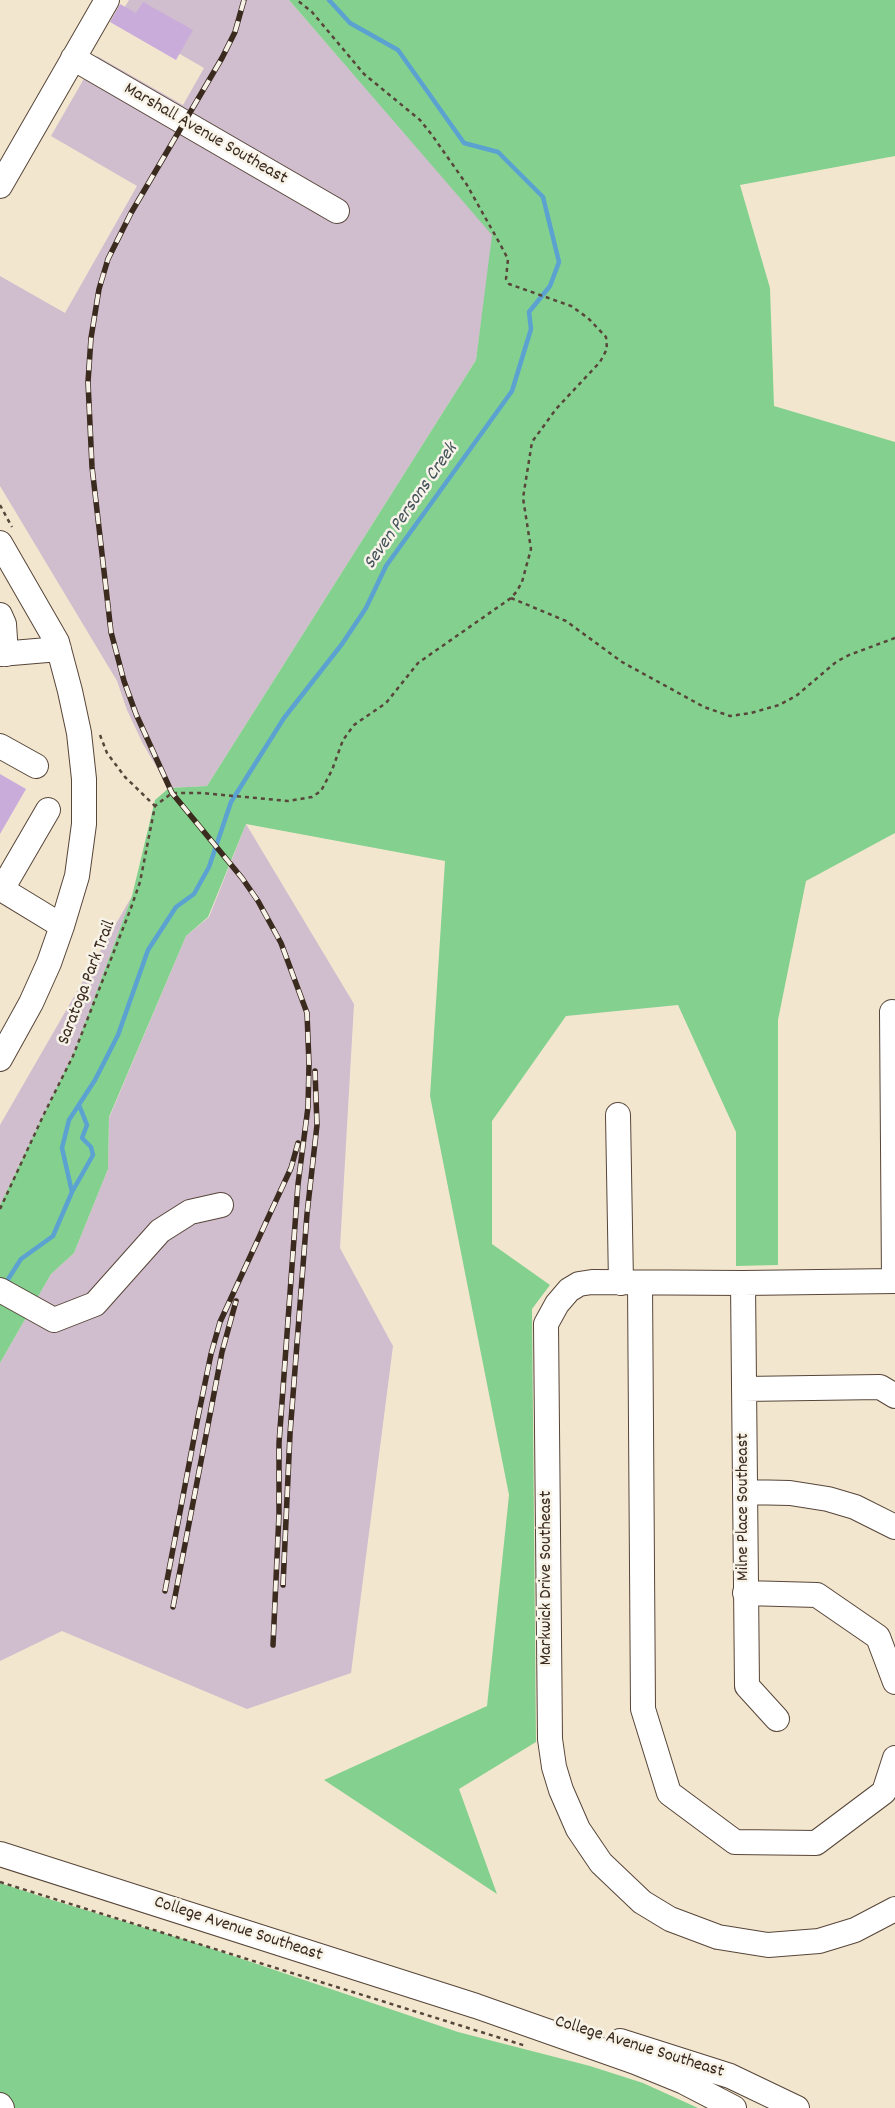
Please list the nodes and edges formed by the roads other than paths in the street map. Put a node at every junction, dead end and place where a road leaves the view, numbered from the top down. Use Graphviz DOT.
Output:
graph roads {
  1 [pos="107,0"];
  2 [pos="73,58"];
  3 [pos="0,186"];
  4 [pos="337,211"];
  5 [pos="0,543"];
  6 [pos="0,615"];
  7 [pos="59,649"];
  8 [pos="3,654"];
  9 [pos="0,746"];
  10 [pos="36,766"];
  11 [pos="48,810"];
  12 [pos="62,926"];
  13 [pos="892,1012"];
  14 [pos="0,1059"];
  15 [pos="618,1115"];
  16 [pos="894,1125"];
  17 [pos="221,1205"];
  18 [pos="895,1281"];
  19 [pos="630,1283"];
  20 [pos="743,1283"];
  21 [pos="0,1290"];
  22 [pos="744,1390"];
  23 [pos="895,1396"];
  24 [pos="745,1492"];
  25 [pos="895,1527"];
  26 [pos="745,1593"];
  27 [pos="895,1682"];
  28 [pos="777,1719"];
  29 [pos="895,1758"];
  30 [pos="0,1854"];
  31 [pos="895,1909"];
  32 [pos="476,2006"];
  33 [pos="734,2108"];
  34 [pos="797,2108"];
  1 -- 2 [label="street"];
  2 -- 3 [label="street"];
  2 -- 4 [label="street, Marshall Avenue Southeast"];
  5 -- 7 [label="street"];
  6 -- 8 [label="street"];
  7 -- 8 [label="street"];
  7 -- 12 [label="street"];
  9 -- 10 [label="street"];
  11 -- 12 [label="street"];
  12 -- 14 [label="street"];
  13 -- 16 [label="street"];
  15 -- 19 [label="street"];
  16 -- 18 [label="street"];
  17 -- 21 [label="street"];
  18 -- 20 [label="street, Markwick Drive Southeast"];
  19 -- 20 [label="street, Markwick Drive Southeast"];
  19 -- 29 [label="street"];
  19 -- 31 [label="street, Markwick Drive Southeast"];
  20 -- 22 [label="street, Milne Place Southeast"];
  22 -- 23 [label="street"];
  22 -- 24 [label="street, Milne Place Southeast"];
  24 -- 25 [label="street"];
  24 -- 26 [label="street, Milne Place Southeast"];
  26 -- 27 [label="street"];
  26 -- 28 [label="street, Milne Place Southeast"];
  30 -- 32 [label="street, College Avenue Southeast"];
  32 -- 33 [label="street, College Avenue Southeast"];
  32 -- 34 [label="street, College Avenue Southeast"];
}
